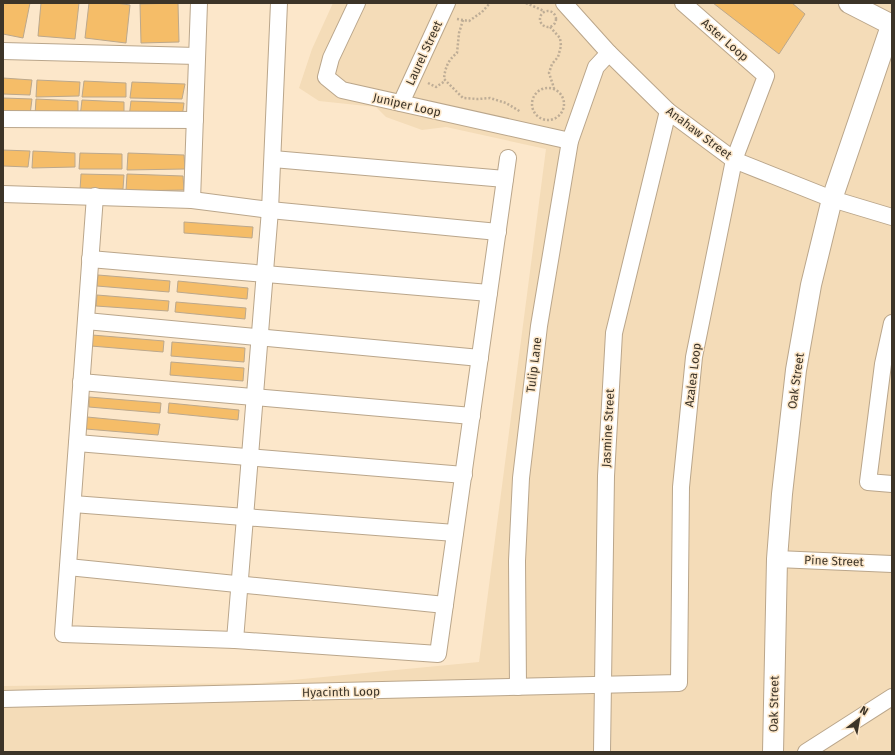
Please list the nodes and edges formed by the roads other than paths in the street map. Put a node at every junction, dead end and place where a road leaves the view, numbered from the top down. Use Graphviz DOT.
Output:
graph roads {
  1 [pos="199,3"];
  2 [pos="279,3"];
  3 [pos="357,3"];
  4 [pos="564,3"];
  5 [pos="683,3"];
  6 [pos="848,3"];
  7 [pos="445,7"];
  8 [pos="892,25"];
  9 [pos="3,51"];
  10 [pos="609,53"];
  11 [pos="197,56"];
  12 [pos="766,76"];
  13 [pos="401,103"];
  14 [pos="668,111"];
  15 [pos="3,119"];
  16 [pos="195,120"];
  17 [pos="570,141"];
  18 [pos="508,158"];
  19 [pos="273,159"];
  20 [pos="734,160"];
  21 [pos="505,179"];
  22 [pos="3,194"];
  23 [pos="95,196"];
  24 [pos="832,199"];
  25 [pos="192,200"];
  26 [pos="270,210"];
  27 [pos="892,217"];
  28 [pos="498,232"];
  29 [pos="90,259"];
  30 [pos="265,274"];
  31 [pos="490,293"];
  32 [pos="86,321"];
  33 [pos="892,324"];
  34 [pos="260,337"];
  35 [pos="480,358"];
  36 [pos="81,382"];
  37 [pos="255,397"];
  38 [pos="472,416"];
  39 [pos="77,443"];
  40 [pos="250,457"];
  41 [pos="464,475"];
  42 [pos="892,484"];
  43 [pos="73,504"];
  44 [pos="245,517"];
  45 [pos="456,533"];
  46 [pos="777,559"];
  47 [pos="892,564"];
  48 [pos="68,567"];
  49 [pos="239,584"];
  50 [pos="445,605"];
  51 [pos="235,640"];
  52 [pos="679,683"];
  53 [pos="603,686"];
  54 [pos="518,688"];
  55 [pos="892,697"];
  56 [pos="3,699"];
  57 [pos="602,752"];
  58 [pos="773,752"];
  59 [pos="806,752"];
  1 -- 11 [label="street"];
  2 -- 19 [label="street"];
  3 -- 13 [label="street, Juniper Loop"];
  4 -- 10 [label="street, Anahaw Street"];
  5 -- 12 [label="street, Aster Loop"];
  6 -- 8 [label="street"];
  7 -- 13 [label="street, Laurel Street"];
  8 -- 24 [label="street, Oak Street"];
  9 -- 11 [label="street"];
  10 -- 14 [label="street, Anahaw Street"];
  10 -- 17 [label="street, Tulip Lane"];
  11 -- 16 [label="street"];
  12 -- 20 [label="street, Azalea Loop"];
  13 -- 17 [label="street, Juniper Loop"];
  14 -- 20 [label="street, Anahaw Street"];
  14 -- 53 [label="street, Jasmine Street"];
  15 -- 16 [label="street"];
  16 -- 25 [label="street"];
  17 -- 54 [label="street, Tulip Lane"];
  18 -- 21 [label="street"];
  19 -- 21 [label="street"];
  19 -- 26 [label="street"];
  20 -- 24 [label="street, Anahaw Street"];
  20 -- 52 [label="street, Azalea Loop"];
  21 -- 28 [label="street"];
  22 -- 23 [label="street"];
  23 -- 25 [label="street"];
  23 -- 29 [label="street"];
  24 -- 27 [label="street, Anahaw Street"];
  24 -- 46 [label="street, Oak Street"];
  25 -- 26 [label="street"];
  26 -- 28 [label="street"];
  26 -- 30 [label="street"];
  28 -- 31 [label="street"];
  29 -- 30 [label="street"];
  29 -- 32 [label="street"];
  30 -- 31 [label="street"];
  30 -- 34 [label="street"];
  31 -- 35 [label="street"];
  32 -- 34 [label="street"];
  32 -- 36 [label="street"];
  33 -- 42 [label="street"];
  34 -- 35 [label="street"];
  34 -- 37 [label="street"];
  35 -- 38 [label="street"];
  36 -- 37 [label="street"];
  36 -- 39 [label="street"];
  37 -- 38 [label="street"];
  37 -- 40 [label="street"];
  38 -- 41 [label="street"];
  39 -- 40 [label="street"];
  39 -- 43 [label="street"];
  40 -- 41 [label="street"];
  40 -- 44 [label="street"];
  41 -- 45 [label="street"];
  43 -- 44 [label="street"];
  43 -- 48 [label="street"];
  44 -- 45 [label="street"];
  44 -- 49 [label="street"];
  45 -- 50 [label="street"];
  46 -- 47 [label="street, Pine Street"];
  46 -- 58 [label="street, Oak Street"];
  48 -- 49 [label="street"];
  48 -- 51 [label="street"];
  49 -- 50 [label="street"];
  49 -- 51 [label="street"];
  50 -- 51 [label="street"];
  52 -- 53 [label="street, Hyacinth Loop"];
  53 -- 54 [label="street, Hyacinth Loop"];
  53 -- 57 [label="street, Jasmine Street"];
  54 -- 56 [label="street, Hyacinth Loop"];
  55 -- 59 [label="street"];
}
